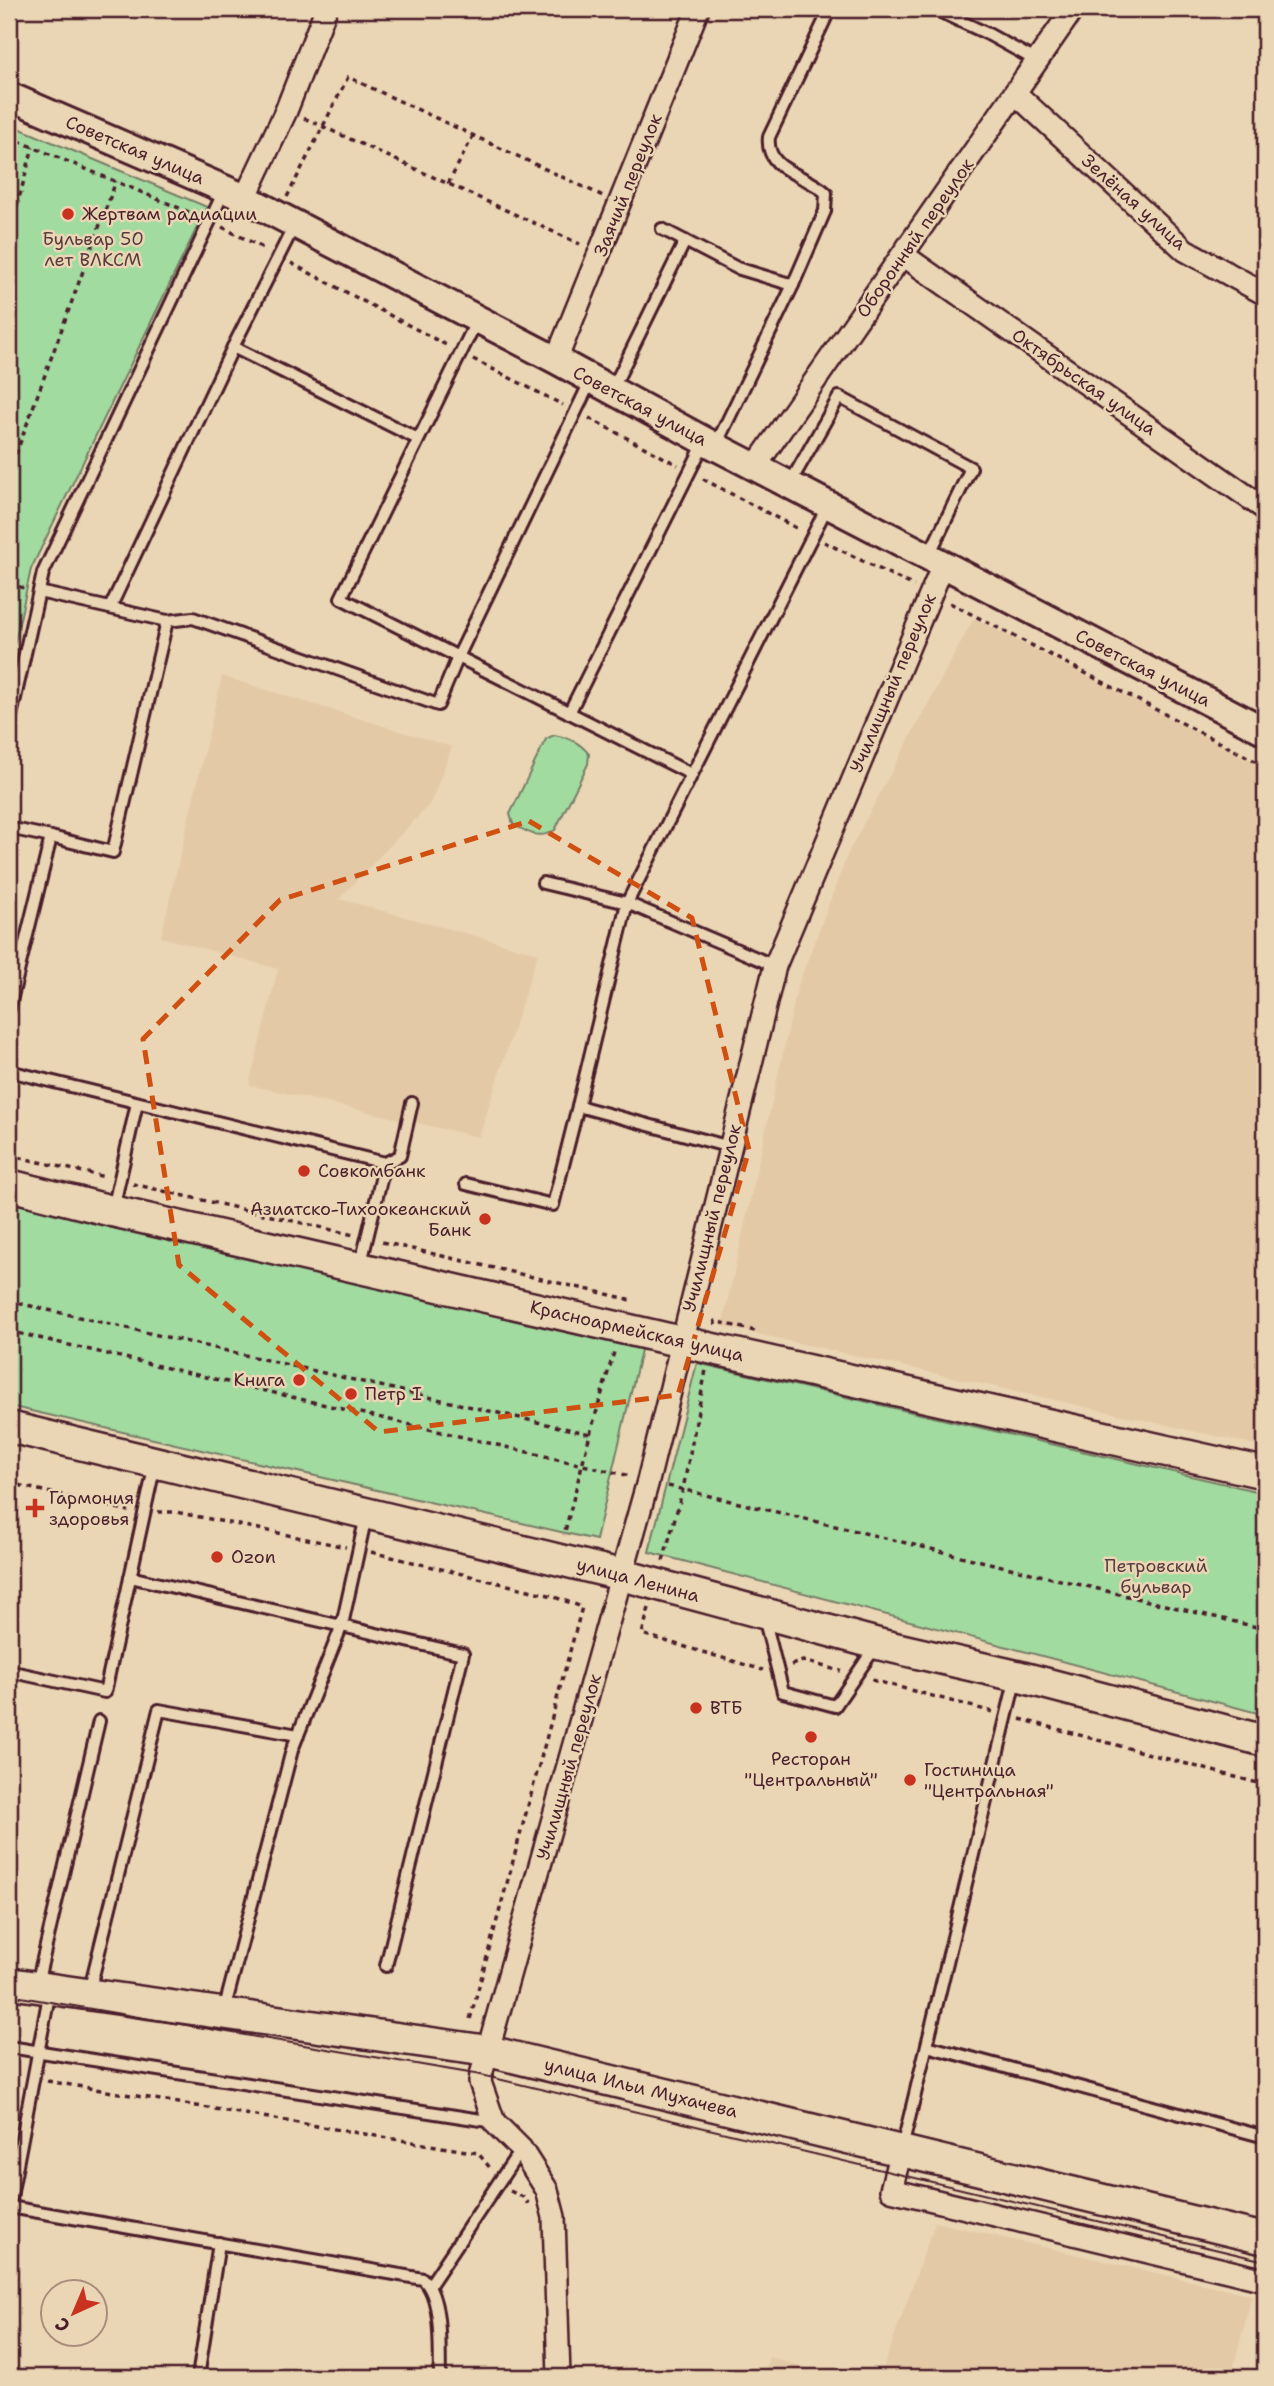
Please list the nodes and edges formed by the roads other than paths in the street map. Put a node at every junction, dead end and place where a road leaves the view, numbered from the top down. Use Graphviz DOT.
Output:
graph roads {
  1 [pos="327,9"];
  2 [pos="698,9"];
  3 [pos="830,9"];
  4 [pos="934,9"];
  5 [pos="1073,9"];
  6 [pos="1037,61"];
  7 [pos="1015,93"];
  8 [pos="9,96"];
  9 [pos="235,194"];
  10 [pos="295,224"];
  11 [pos="662,229"];
  12 [pos="685,241"];
  13 [pos="903,255"];
  14 [pos="793,285"];
  15 [pos="1265,294"];
  16 [pos="477,320"];
  17 [pos="233,347"];
  18 [pos="555,360"];
  19 [pos="601,385"];
  20 [pos="418,439"];
  21 [pos="710,444"];
  22 [pos="755,467"];
  23 [pos="789,485"];
  24 [pos="828,505"];
  25 [pos="1265,509"];
  26 [pos="936,561"];
  27 [pos="38,592"];
  28 [pos="110,608"];
  29 [pos="167,621"];
  30 [pos="458,657"];
  31 [pos="569,713"];
  32 [pos="9,725"];
  33 [pos="1265,731"];
  34 [pos="691,774"];
  35 [pos="9,828"];
  36 [pos="51,837"];
  37 [pos="542,883"];
  38 [pos="627,903"];
  39 [pos="775,966"];
  40 [pos="9,1009"];
  41 [pos="9,1071"];
  42 [pos="137,1103"];
  43 [pos="412,1103"];
  44 [pos="578,1105"];
  45 [pos="730,1147"];
  46 [pos="385,1163"];
  47 [pos="466,1184"];
  48 [pos="9,1185"];
  49 [pos="112,1211"];
  50 [pos="360,1267"];
  51 [pos="682,1342"];
  52 [pos="9,1427"];
  53 [pos="155,1464"];
  54 [pos="1265,1473"];
  55 [pos="367,1512"];
  56 [pos="622,1575"];
  57 [pos="130,1577"];
  58 [pos="763,1614"];
  59 [pos="342,1625"];
  60 [pos="878,1644"];
  61 [pos="9,1671"];
  62 [pos="1017,1676"];
  63 [pos="99,1721"];
  64 [pos="299,1735"];
  65 [pos="1265,1741"];
  66 [pos="386,1966"];
  67 [pos="32,1986"];
  68 [pos="88,1994"];
  69 [pos="223,2013"];
  70 [pos="477,2043"];
  71 [pos="927,2046"];
  72 [pos="9,2048"];
  73 [pos="39,2053"];
  74 [pos="494,2122"];
  75 [pos="1265,2137"];
  76 [pos="521,2149"];
  77 [pos="901,2151"];
  78 [pos="9,2207"];
  79 [pos="1265,2239"];
  80 [pos="219,2243"];
  81 [pos="1265,2280"];
  82 [pos="430,2285"];
  83 [pos="198,2377"];
  84 [pos="440,2377"];
  85 [pos="559,2377"];
  1 -- 9 [label="street"];
  2 -- 18 [label="street, Заячий переулок"];
  3 -- 14 [label="lane"];
  4 -- 6 [label="lane"];
  5 -- 6 [label="street, Оборонный переулок"];
  6 -- 7 [label="street, Оборонный переулок"];
  7 -- 13 [label="street, Оборонный переулок"];
  7 -- 15 [label="street, Зелёная улица"];
  8 -- 9 [label="street, Советская улица"];
  9 -- 10 [label="street, Советская улица"];
  9 -- 27 [label="lane"];
  10 -- 16 [label="street, Советская улица"];
  10 -- 17 [label="lane"];
  11 -- 12 [label="lane"];
  12 -- 14 [label="lane"];
  12 -- 19 [label="lane"];
  13 -- 22 [label="street, Оборонный переулок"];
  13 -- 25 [label="street, Октябрьская улица"];
  14 -- 21 [label="lane"];
  16 -- 18 [label="street, Советская улица"];
  16 -- 20 [label="lane"];
  17 -- 20 [label="lane"];
  17 -- 28 [label="lane"];
  18 -- 19 [label="street, Советская улица"];
  19 -- 21 [label="street, Советская улица"];
  19 -- 30 [label="lane"];
  20 -- 30 [label="lane"];
  21 -- 22 [label="street, Советская улица"];
  21 -- 31 [label="lane"];
  22 -- 23 [label="street, Советская улица"];
  23 -- 24 [label="street, Советская улица"];
  23 -- 26 [label="lane"];
  24 -- 26 [label="street, Советская улица"];
  24 -- 34 [label="lane"];
  26 -- 33 [label="street, Советская улица"];
  26 -- 39 [label="street, Училищный переулок"];
  27 -- 28 [label="lane"];
  27 -- 32 [label="lane"];
  28 -- 29 [label="lane"];
  29 -- 30 [label="lane"];
  29 -- 36 [label="lane"];
  30 -- 31 [label="lane"];
  31 -- 34 [label="lane"];
  34 -- 38 [label="lane"];
  35 -- 36 [label="lane"];
  36 -- 40 [label="lane"];
  37 -- 38 [label="lane"];
  38 -- 39 [label="lane"];
  38 -- 44 [label="lane"];
  39 -- 45 [label="street, Училищный переулок"];
  41 -- 42 [label="lane"];
  42 -- 46 [label="lane"];
  42 -- 49 [label="lane"];
  43 -- 46 [label="lane"];
  44 -- 45 [label="lane"];
  44 -- 47 [label="lane"];
  45 -- 51 [label="street, Училищный переулок"];
  46 -- 50 [label="lane"];
  48 -- 49 [label="main road, Красноармейская улица"];
  49 -- 50 [label="main road, Красноармейская улица"];
  50 -- 51 [label="main road, Красноармейская улица"];
  51 -- 54 [label="main road, Красноармейская улица"];
  51 -- 56 [label="street, Училищный переулок"];
  52 -- 53 [label="main road, улица Ленина"];
  53 -- 55 [label="main road, улица Ленина"];
  53 -- 57 [label="lane"];
  55 -- 56 [label="main road, улица Ленина"];
  55 -- 59 [label="lane"];
  56 -- 58 [label="main road, улица Ленина"];
  56 -- 70 [label="street, Училищный переулок"];
  57 -- 59 [label="lane"];
  57 -- 61 [label="lane"];
  58 -- 60 [label="main road, улица Ленина"];
  58 -- 60 [label="lane"];
  59 -- 64 [label="lane"];
  59 -- 66 [label="lane"];
  60 -- 62 [label="main road, улица Ленина"];
  62 -- 65 [label="main road, улица Ленина"];
  62 -- 71 [label="lane"];
  63 -- 67 [label="lane"];
  64 -- 68 [label="lane"];
  64 -- 69 [label="lane"];
  67 -- 68 [label="main road, улица Ильи Мухачева"];
  67 -- 73 [label="lane"];
  68 -- 69 [label="main road, улица Ильи Мухачева"];
  69 -- 70 [label="main road, улица Ильи Мухачева"];
  70 -- 74 [label="street, Училищный переулок"];
  70 -- 77 [label="main road, улица Ильи Мухачева"];
  71 -- 75 [label="lane"];
  71 -- 77 [label="lane"];
  72 -- 73 [label="lane"];
  73 -- 74 [label="lane"];
  73 -- 78 [label="lane"];
  74 -- 76 [label="street"];
  76 -- 82 [label="lane"];
  76 -- 85 [label="street"];
  77 -- 79 [label="main road, улица Ильи Мухачева"];
  77 -- 81 [label="street"];
  78 -- 80 [label="lane"];
  80 -- 82 [label="lane"];
  80 -- 83 [label="lane"];
  82 -- 84 [label="lane"];
}
